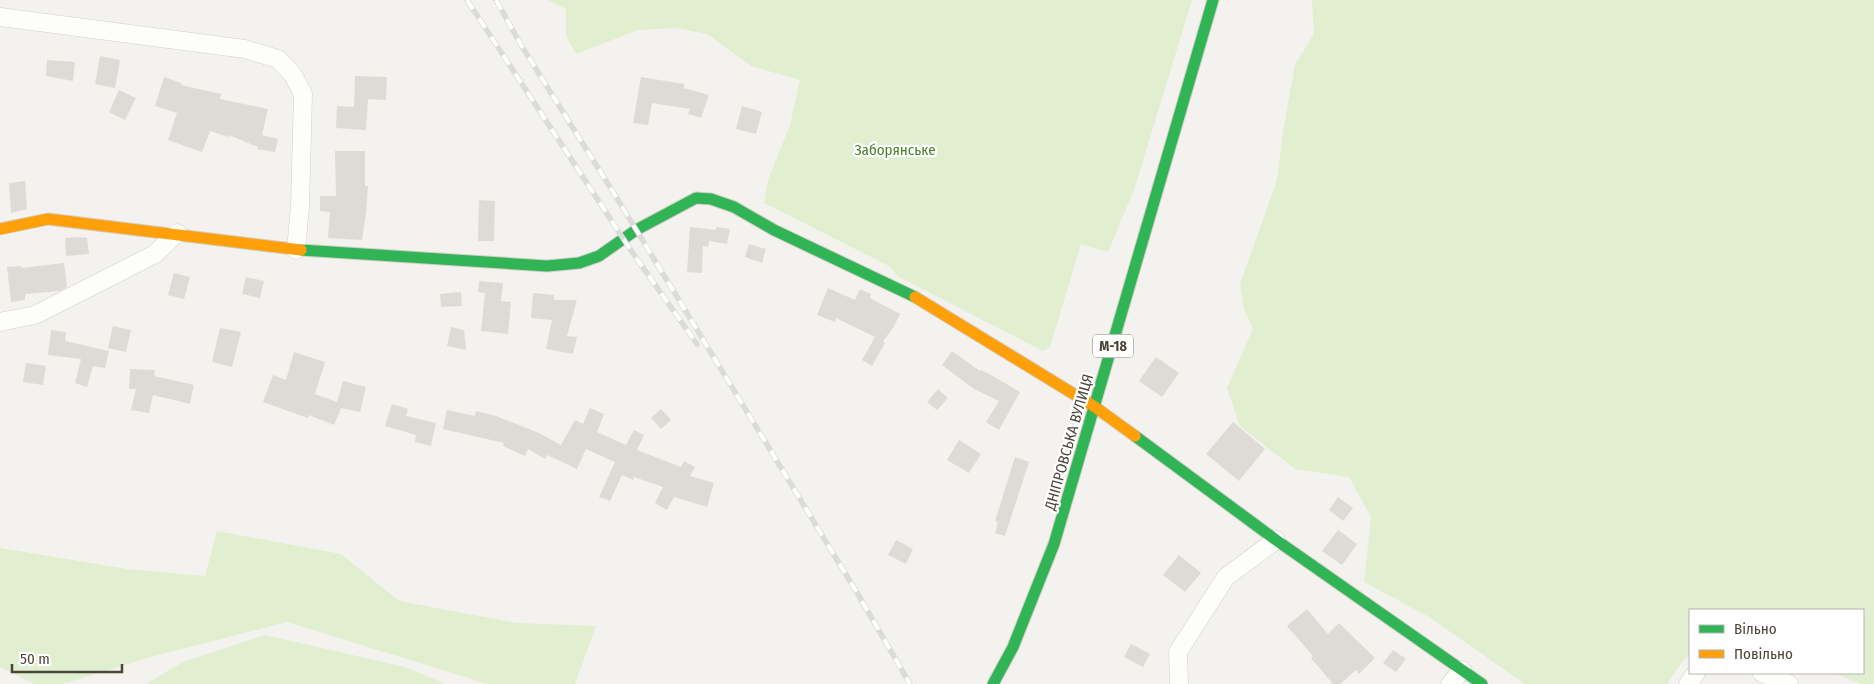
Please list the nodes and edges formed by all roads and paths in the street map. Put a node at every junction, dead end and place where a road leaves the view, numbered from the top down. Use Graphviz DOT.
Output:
graph roads {
  1 [pos="1213,0"];
  2 [pos="0,17"];
  3 [pos="0,229"];
  4 [pos="177,234"];
  5 [pos="296,250"];
  6 [pos="0,322"];
  7 [pos="1095,406"];
  8 [pos="1276,540"];
  9 [pos="1462,670"];
  10 [pos="1764,674"];
  11 [pos="993,684"];
  12 [pos="1179,684"];
  13 [pos="1450,684"];
  14 [pos="1482,684"];
  15 [pos="1789,684"];
  1 -- 7 [label="main road, ДНІПРОВСЬКА ВУЛИЦЯ / М-18"];
  2 -- 5 [label="street"];
  3 -- 4 [label="main road"];
  4 -- 5 [label="main road"];
  4 -- 6 [label="street"];
  5 -- 7 [label="main road"];
  7 -- 8 [label="main road"];
  7 -- 11 [label="main road, ДНІПРОВСЬКА ВУЛИЦЯ / М-18"];
  8 -- 9 [label="main road"];
  8 -- 12 [label="street"];
  9 -- 13 [label="street"];
  9 -- 14 [label="main road"];
  10 -- 15 [label="street"];
}
